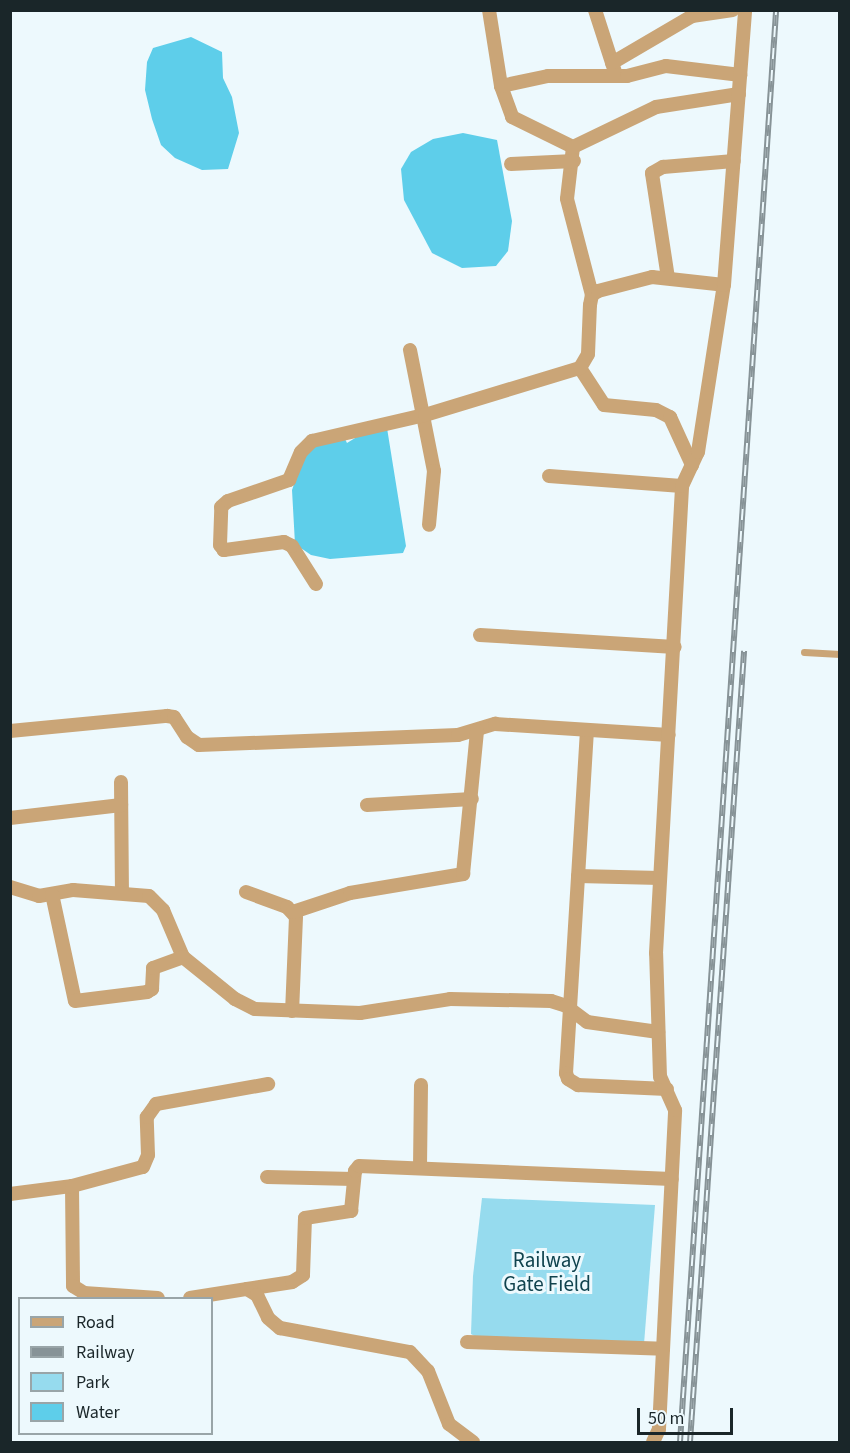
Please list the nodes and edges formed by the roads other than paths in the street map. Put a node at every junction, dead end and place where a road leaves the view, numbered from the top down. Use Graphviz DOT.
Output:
graph roads {
  1 [pos="489,10"];
  2 [pos="595,10"];
  3 [pos="733,10"];
  4 [pos="745,10"];
  5 [pos="718,11"];
  6 [pos="614,70"];
  7 [pos="740,75"];
  8 [pos="501,86"];
  9 [pos="739,94"];
  10 [pos="574,154"];
  11 [pos="734,161"];
  12 [pos="511,164"];
  13 [pos="668,278"];
  14 [pos="724,285"];
  15 [pos="592,295"];
  16 [pos="410,350"];
  17 [pos="580,368"];
  18 [pos="424,415"];
  19 [pos="692,465"];
  20 [pos="549,476"];
  21 [pos="682,486"];
  22 [pos="429,525"];
  23 [pos="316,584"];
  24 [pos="480,635"];
  25 [pos="675,647"];
  26 [pos="804,652"];
  27 [pos="840,654"];
  28 [pos="587,730"];
  29 [pos="10,731"];
  30 [pos="477,731"];
  31 [pos="669,735"];
  32 [pos="121,782"];
  33 [pos="472,799"];
  34 [pos="121,805"];
  35 [pos="367,805"];
  36 [pos="10,818"];
  37 [pos="578,876"];
  38 [pos="660,878"];
  39 [pos="10,887"];
  40 [pos="122,892"];
  41 [pos="246,892"];
  42 [pos="52,894"];
  43 [pos="292,912"];
  44 [pos="183,957"];
  45 [pos="570,1010"];
  46 [pos="292,1011"];
  47 [pos="658,1032"];
  48 [pos="268,1084"];
  49 [pos="421,1085"];
  50 [pos="667,1089"];
  51 [pos="420,1167"];
  52 [pos="267,1178"];
  53 [pos="354,1179"];
  54 [pos="672,1179"];
  55 [pos="72,1186"];
  56 [pos="10,1194"];
  57 [pos="247,1289"];
  58 [pos="133,1297"];
  59 [pos="201,1297"];
  60 [pos="466,1342"];
  61 [pos="663,1349"];
  62 [pos="473,1443"];
  63 [pos="653,1443"];
  1 -- 8 [label="street"];
  2 -- 6 [label="street"];
  3 -- 5 [label="street"];
  4 -- 7 [label="street"];
  5 -- 6 [label="street"];
  6 -- 7 [label="street"];
  6 -- 8 [label="street"];
  7 -- 9 [label="street"];
  8 -- 10 [label="street"];
  9 -- 10 [label="street"];
  9 -- 11 [label="street"];
  10 -- 12 [label="street"];
  10 -- 15 [label="street"];
  11 -- 13 [label="street"];
  11 -- 14 [label="street"];
  13 -- 14 [label="street"];
  13 -- 15 [label="street"];
  14 -- 19 [label="street"];
  15 -- 17 [label="street"];
  16 -- 18 [label="street"];
  17 -- 18 [label="street"];
  17 -- 19 [label="street"];
  18 -- 22 [label="street"];
  18 -- 23 [label="street"];
  19 -- 21 [label="street"];
  20 -- 21 [label="street"];
  21 -- 25 [label="street"];
  24 -- 25 [label="street"];
  25 -- 31 [label="street"];
  26 -- 27 [label="lane"];
  28 -- 30 [label="street"];
  28 -- 31 [label="street"];
  28 -- 37 [label="street"];
  29 -- 30 [label="street"];
  30 -- 33 [label="street"];
  31 -- 38 [label="street"];
  32 -- 34 [label="street"];
  33 -- 35 [label="street"];
  33 -- 43 [label="street"];
  34 -- 36 [label="street"];
  34 -- 40 [label="street"];
  37 -- 38 [label="street"];
  37 -- 45 [label="street"];
  38 -- 47 [label="street"];
  39 -- 42 [label="street"];
  40 -- 42 [label="street"];
  40 -- 44 [label="street"];
  41 -- 43 [label="street"];
  42 -- 44 [label="street"];
  43 -- 46 [label="street"];
  44 -- 46 [label="street"];
  45 -- 46 [label="street"];
  45 -- 47 [label="street"];
  45 -- 50 [label="street"];
  47 -- 50 [label="street"];
  48 -- 55 [label="street"];
  49 -- 51 [label="street"];
  50 -- 54 [label="street"];
  51 -- 53 [label="street"];
  51 -- 54 [label="street"];
  52 -- 53 [label="street"];
  53 -- 57 [label="street"];
  54 -- 61 [label="street"];
  55 -- 56 [label="street"];
  55 -- 58 [label="street"];
  57 -- 59 [label="street"];
  57 -- 62 [label="street"];
  60 -- 61 [label="street"];
  61 -- 63 [label="street"];
}
